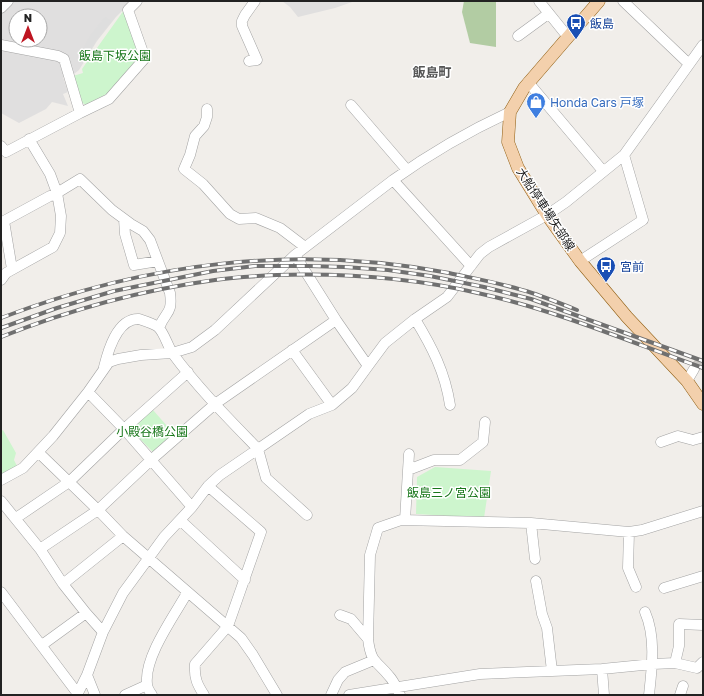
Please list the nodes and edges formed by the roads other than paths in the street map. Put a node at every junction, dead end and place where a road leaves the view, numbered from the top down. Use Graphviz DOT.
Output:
graph roads {
  1 [pos="8,1"];
  2 [pos="137,1"];
  3 [pos="255,1"];
  4 [pos="539,1"];
  5 [pos="599,1"];
  6 [pos="624,1"];
  7 [pos="1,8"];
  8 [pos="548,14"];
  9 [pos="518,36"];
  10 [pos="568,37"];
  11 [pos="1,45"];
  12 [pos="703,45"];
  13 [pos="249,61"];
  14 [pos="689,64"];
  15 [pos="528,82"];
  16 [pos="351,105"];
  17 [pos="206,109"];
  18 [pos="510,112"];
  19 [pos="80,113"];
  20 [pos="29,139"];
  21 [pos="1,146"];
  22 [pos="624,155"];
  23 [pos="407,170"];
  24 [pos="603,171"];
  25 [pos="393,180"];
  26 [pos="57,194"];
  27 [pos="547,215"];
  28 [pos="124,219"];
  29 [pos="305,246"];
  30 [pos="295,255"];
  31 [pos="158,261"];
  32 [pos="580,261"];
  33 [pos="471,266"];
  34 [pos="12,269"];
  35 [pos="1,280"];
  36 [pos="415,319"];
  37 [pos="336,320"];
  38 [pos="159,328"];
  39 [pos="292,350"];
  40 [pos="172,353"];
  41 [pos="368,366"];
  42 [pos="104,368"];
  43 [pos="694,369"];
  44 [pos="188,372"];
  45 [pos="687,381"];
  46 [pos="88,392"];
  47 [pos="215,404"];
  48 [pos="332,404"];
  49 [pos="703,404"];
  50 [pos="450,405"];
  51 [pos="485,422"];
  52 [pos="124,429"];
  53 [pos="703,437"];
  54 [pos="661,442"];
  55 [pos="258,449"];
  56 [pos="38,452"];
  57 [pos="409,454"];
  58 [pos="151,460"];
  59 [pos="408,470"];
  60 [pos="1,480"];
  61 [pos="69,482"];
  62 [pos="208,486"];
  63 [pos="1,501"];
  64 [pos="192,507"];
  65 [pos="98,510"];
  66 [pos="703,511"];
  67 [pos="308,515"];
  68 [pos="16,518"];
  69 [pos="180,520"];
  70 [pos="406,520"];
  71 [pos="531,523"];
  72 [pos="629,532"];
  73 [pos="123,536"];
  74 [pos="40,549"];
  75 [pos="149,558"];
  76 [pos="535,558"];
  77 [pos="703,576"];
  78 [pos="245,580"];
  79 [pos="536,581"];
  80 [pos="63,584"];
  81 [pos="636,587"];
  82 [pos="664,588"];
  83 [pos="1,592"];
  84 [pos="187,593"];
  85 [pos="645,612"];
  86 [pos="86,613"];
  87 [pos="340,615"];
  88 [pos="703,625"];
  89 [pos="228,626"];
  90 [pos="103,632"];
  91 [pos="368,639"];
  92 [pos="42,645"];
  93 [pos="374,660"];
  94 [pos="703,662"];
  95 [pos="675,663"];
  96 [pos="653,664"];
  97 [pos="602,669"];
  98 [pos="552,671"];
  99 [pos="87,675"];
  100 [pos="147,685"];
  101 [pos="398,691"];
  102 [pos="273,693"];
  103 [pos="78,695"];
  104 [pos="95,695"];
  105 [pos="125,695"];
  106 [pos="152,695"];
  107 [pos="204,695"];
  108 [pos="331,695"];
  109 [pos="349,695"];
  110 [pos="604,695"];
  111 [pos="649,695"];
  1 -- 7 [label="street"];
  2 -- 19 [label="street"];
  3 -- 13 [label="street"];
  4 -- 8 [label="street"];
  5 -- 10 [label="main road, 大船停車場矢部線"];
  6 -- 14 [label="street"];
  8 -- 9 [label="street"];
  8 -- 10 [label="street"];
  10 -- 15 [label="main road, 大船停車場矢部線"];
  11 -- 19 [label="street"];
  12 -- 14 [label="street"];
  14 -- 22 [label="street"];
  15 -- 18 [label="main road, 大船停車場矢部線"];
  15 -- 24 [label="street"];
  16 -- 23 [label="street"];
  17 -- 29 [label="street"];
  18 -- 23 [label="street"];
  18 -- 27 [label="main road, 大船停車場矢部線"];
  19 -- 20 [label="street"];
  20 -- 21 [label="street"];
  20 -- 26 [label="street"];
  22 -- 24 [label="street"];
  22 -- 32 [label="street"];
  23 -- 25 [label="street"];
  24 -- 27 [label="street"];
  25 -- 29 [label="street"];
  25 -- 33 [label="street"];
  26 -- 28 [label="street"];
  26 -- 34 [label="street"];
  26 -- 34 [label="street"];
  27 -- 32 [label="main road, 大船停車場矢部線"];
  27 -- 33 [label="street"];
  28 -- 31 [label="street"];
  28 -- 31 [label="street"];
  29 -- 30 [label="street"];
  30 -- 37 [label="street"];
  30 -- 40 [label="street"];
  31 -- 38 [label="street"];
  32 -- 45 [label="main road, 大船停車場矢部線"];
  33 -- 36 [label="street"];
  34 -- 35 [label="street"];
  36 -- 41 [label="street"];
  36 -- 50 [label="street"];
  37 -- 39 [label="street"];
  37 -- 41 [label="street"];
  38 -- 40 [label="street"];
  38 -- 42 [label="street"];
  39 -- 47 [label="street"];
  39 -- 48 [label="street"];
  40 -- 42 [label="street"];
  40 -- 44 [label="street"];
  41 -- 48 [label="street"];
  42 -- 46 [label="street"];
  43 -- 45 [label="street"];
  44 -- 47 [label="street"];
  44 -- 52 [label="street"];
  45 -- 49 [label="main road, 大船停車場矢部線"];
  46 -- 52 [label="street"];
  46 -- 56 [label="street"];
  47 -- 55 [label="street"];
  47 -- 58 [label="street"];
  48 -- 55 [label="street"];
  51 -- 59 [label="street"];
  52 -- 58 [label="street"];
  52 -- 61 [label="street"];
  53 -- 54 [label="street"];
  55 -- 62 [label="street"];
  55 -- 67 [label="street"];
  56 -- 60 [label="street"];
  56 -- 61 [label="street"];
  57 -- 59 [label="street"];
  58 -- 64 [label="street"];
  58 -- 65 [label="street"];
  59 -- 70 [label="street"];
  61 -- 65 [label="street"];
  61 -- 68 [label="street"];
  62 -- 64 [label="street"];
  62 -- 78 [label="street"];
  63 -- 68 [label="street"];
  64 -- 69 [label="street"];
  65 -- 73 [label="street"];
  65 -- 74 [label="street"];
  66 -- 72 [label="street"];
  68 -- 74 [label="street"];
  69 -- 75 [label="street"];
  69 -- 78 [label="street"];
  70 -- 71 [label="street"];
  70 -- 91 [label="street"];
  71 -- 72 [label="street"];
  71 -- 76 [label="street"];
  72 -- 81 [label="street"];
  73 -- 75 [label="street"];
  73 -- 80 [label="street"];
  74 -- 80 [label="street"];
  75 -- 84 [label="street"];
  75 -- 90 [label="street"];
  77 -- 82 [label="street"];
  78 -- 89 [label="street"];
  79 -- 98 [label="street"];
  80 -- 86 [label="street"];
  83 -- 92 [label="street"];
  84 -- 89 [label="street"];
  84 -- 100 [label="street"];
  85 -- 96 [label="street"];
  86 -- 90 [label="street"];
  86 -- 92 [label="street"];
  87 -- 91 [label="street"];
  88 -- 95 [label="street"];
  89 -- 102 [label="street"];
  89 -- 107 [label="street"];
  90 -- 99 [label="street"];
  91 -- 93 [label="street"];
  92 -- 103 [label="street"];
  93 -- 101 [label="street"];
  93 -- 108 [label="street"];
  94 -- 95 [label="street"];
  95 -- 96 [label="street"];
  96 -- 97 [label="street"];
  96 -- 111 [label="street"];
  97 -- 98 [label="street"];
  97 -- 110 [label="street"];
  98 -- 101 [label="street"];
  99 -- 103 [label="street"];
  99 -- 104 [label="street"];
  100 -- 105 [label="street"];
  100 -- 106 [label="street"];
  101 -- 109 [label="street"];
}
